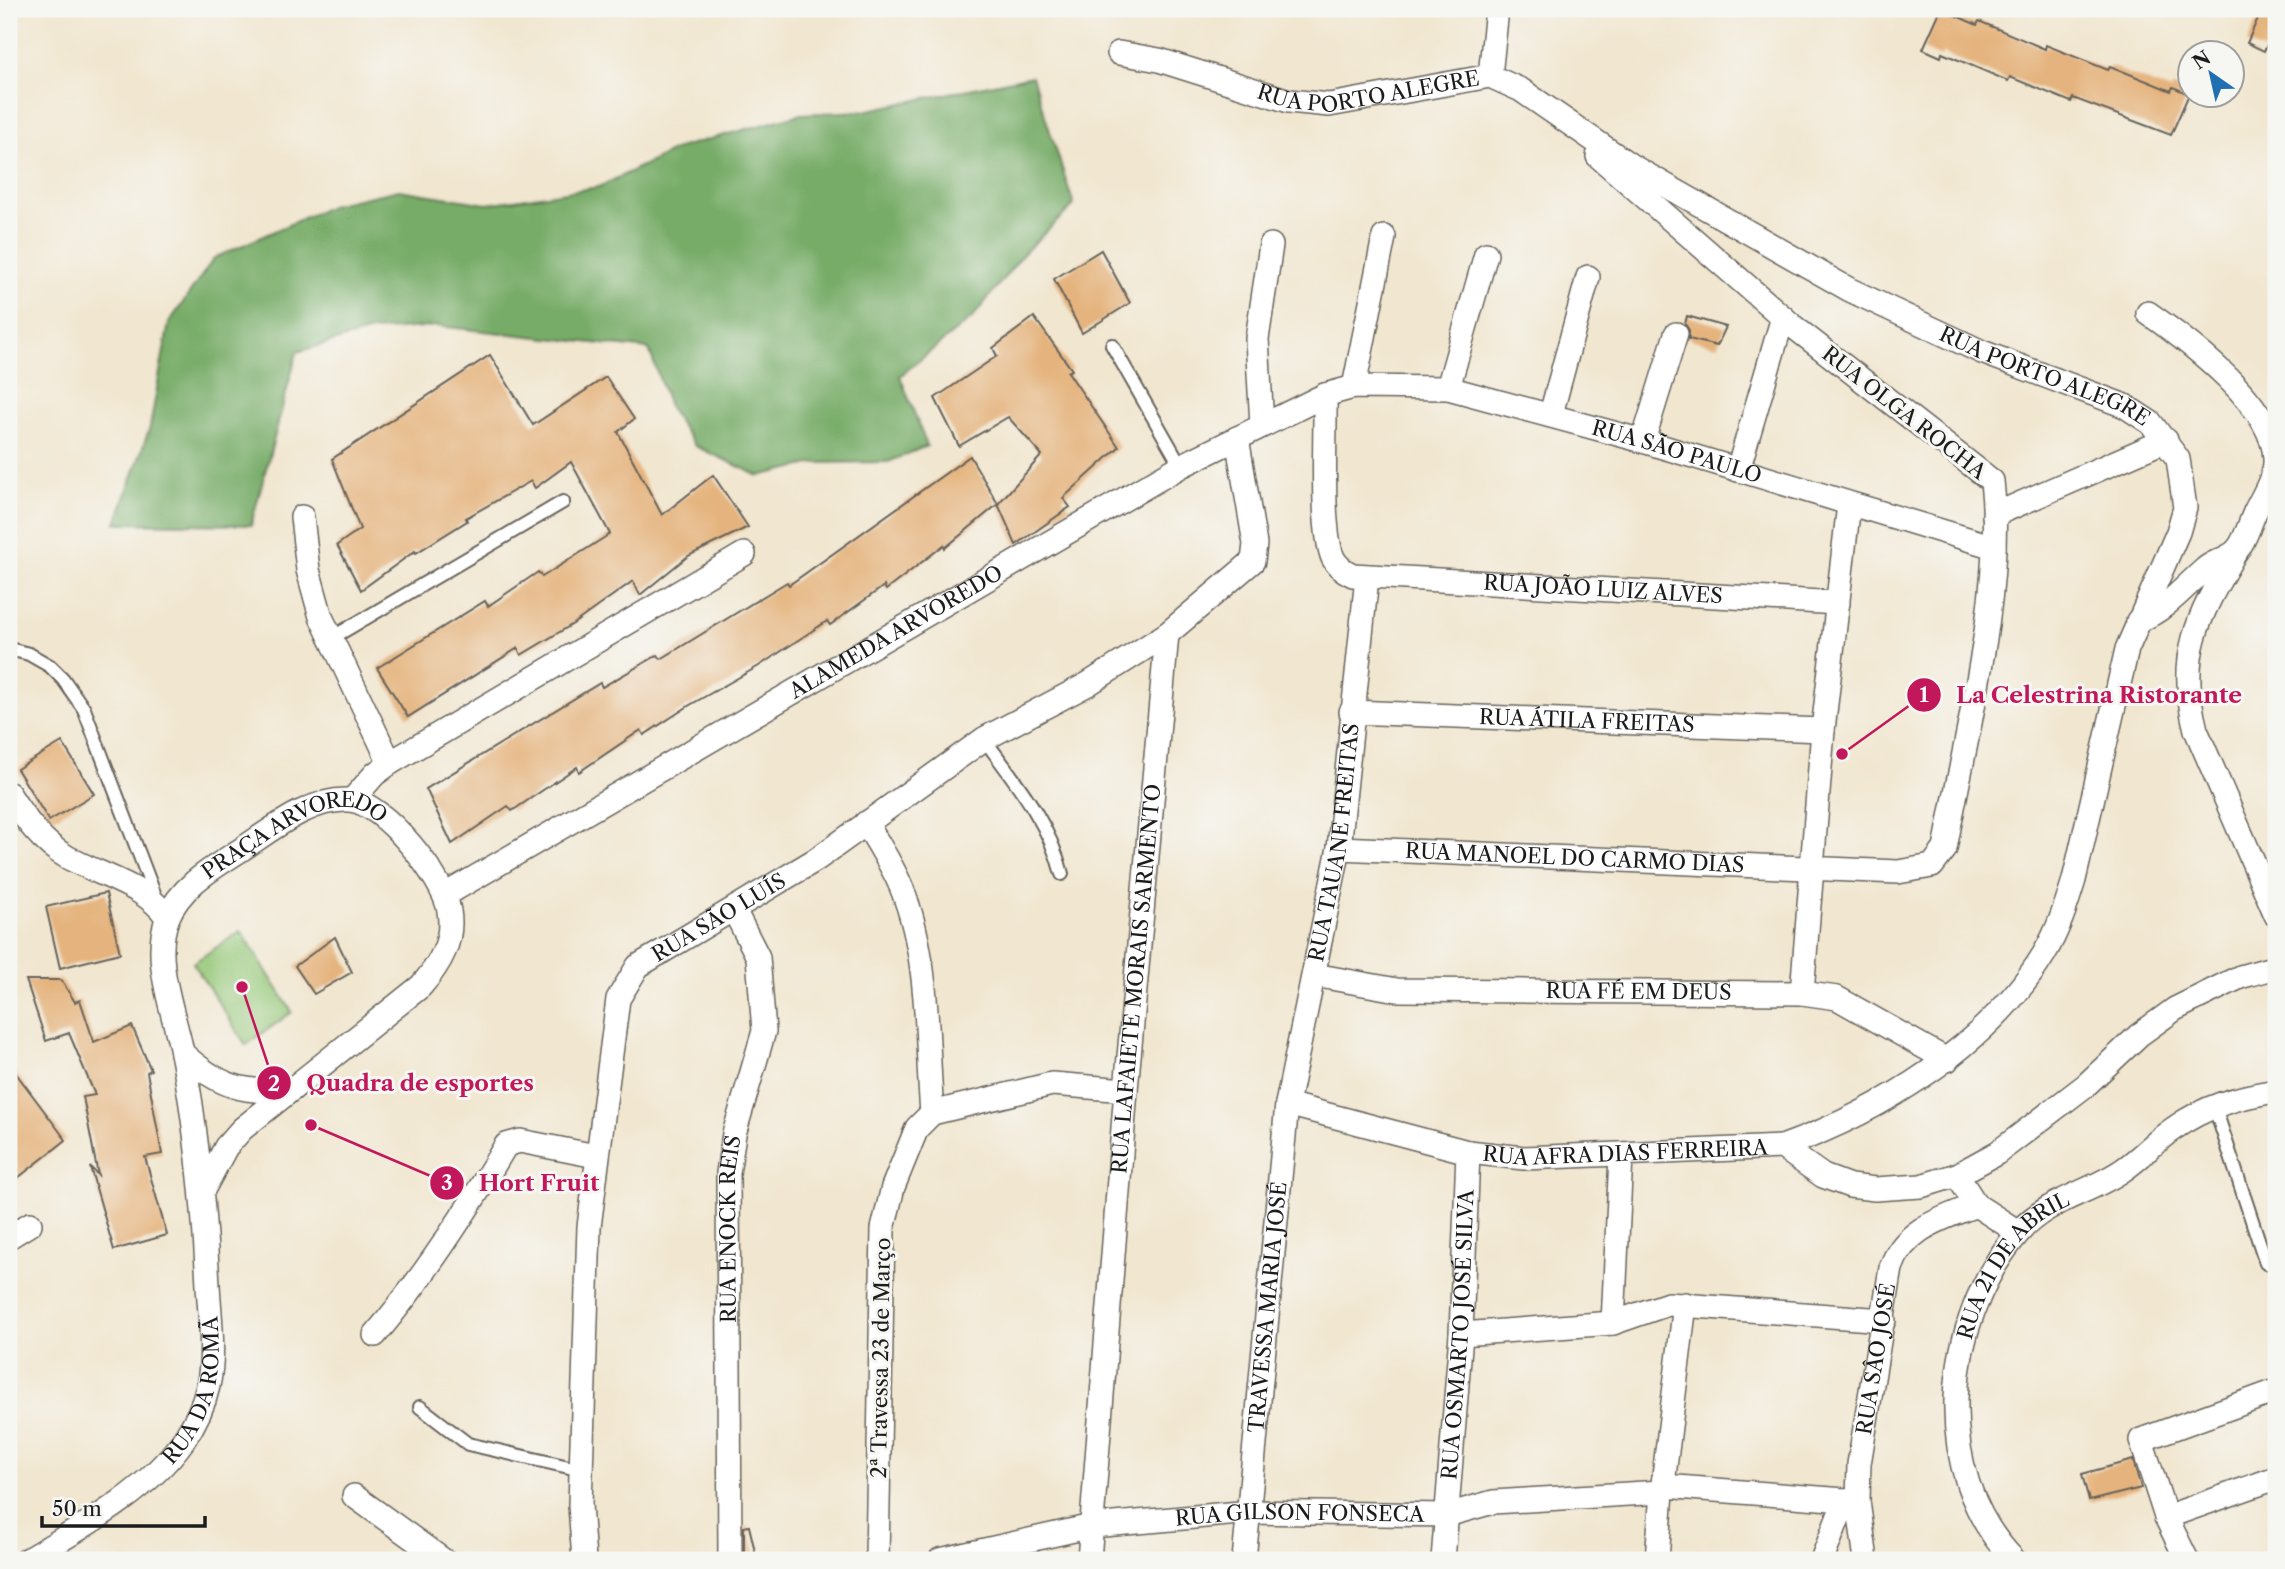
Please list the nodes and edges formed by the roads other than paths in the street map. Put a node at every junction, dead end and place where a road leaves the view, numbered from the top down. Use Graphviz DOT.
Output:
graph roads {
  1 [pos="1497,9"];
  2 [pos="1119,53"];
  3 [pos="1490,76"];
  4 [pos="1556,114"];
  5 [pos="1384,237"];
  6 [pos="1271,245"];
  7 [pos="1486,254"];
  8 [pos="1588,277"];
  9 [pos="2148,313"];
  10 [pos="1783,317"];
  11 [pos="1676,334"];
  12 [pos="1112,345"];
  13 [pos="1354,387"];
  14 [pos="1448,388"];
  15 [pos="1325,395"];
  16 [pos="1551,415"];
  17 [pos="1262,425"];
  18 [pos="1237,438"];
  19 [pos="2166,440"];
  20 [pos="1643,441"];
  21 [pos="1181,466"];
  22 [pos="1738,470"];
  23 [pos="562,502"];
  24 [pos="1849,504"];
  25 [pos="1994,515"];
  26 [pos="302,517"];
  27 [pos="1994,547"];
  28 [pos="2236,551"];
  29 [pos="744,554"];
  30 [pos="1367,577"];
  31 [pos="1838,603"];
  32 [pos="2138,621"];
  33 [pos="1167,634"];
  34 [pos="330,639"];
  35 [pos="9,649"];
  36 [pos="1351,712"];
  37 [pos="1824,730"];
  38 [pos="984,739"];
  39 [pos="390,763"];
  40 [pos="9,794"];
  41 [pos="353,799"];
  42 [pos="866,823"];
  43 [pos="1339,848"];
  44 [pos="1811,869"];
  45 [pos="1062,874"];
  46 [pos="445,895"];
  47 [pos="163,911"];
  48 [pos="734,911"];
  49 [pos="2276,915"];
  50 [pos="2276,967"];
  51 [pos="1314,975"];
  52 [pos="1802,993"];
  53 [pos="182,1053"];
  54 [pos="1947,1060"];
  55 [pos="292,1089"];
  56 [pos="1126,1090"];
  57 [pos="2276,1091"];
  58 [pos="1287,1104"];
  59 [pos="2214,1105"];
  60 [pos="932,1113"];
  61 [pos="1782,1147"];
  62 [pos="1468,1152"];
  63 [pos="596,1156"];
  64 [pos="1621,1156"];
  65 [pos="1957,1175"];
  66 [pos="204,1188"];
  67 [pos="1976,1205"];
  68 [pos="30,1224"];
  69 [pos="2018,1232"];
  70 [pos="9,1237"];
  71 [pos="2266,1263"];
  72 [pos="1685,1304"];
  73 [pos="1884,1320"];
  74 [pos="1613,1323"];
  75 [pos="1461,1334"];
  76 [pos="375,1335"];
  77 [pos="2276,1391"];
  78 [pos="420,1407"];
  79 [pos="582,1470"];
  80 [pos="2276,1478"];
  81 [pos="1663,1489"];
  82 [pos="354,1496"];
  83 [pos="1851,1501"];
  84 [pos="1251,1512"];
  85 [pos="1447,1515"];
  86 [pos="2166,1517"];
  87 [pos="1092,1526"];
  88 [pos="27,1560"];
  89 [pos="443,1560"];
  90 [pos="584,1560"];
  91 [pos="730,1560"];
  92 [pos="877,1560"];
  93 [pos="940,1560"];
  94 [pos="1089,1560"];
  95 [pos="1244,1560"];
  96 [pos="1443,1560"];
  97 [pos="1657,1560"];
  98 [pos="1822,1560"];
  99 [pos="1866,1560"];
  100 [pos="2014,1560"];
  101 [pos="2187,1560"];
  1 -- 3 [label="street"];
  2 -- 3 [label="street, RUA PORTO ALEGRE"];
  3 -- 4 [label="street, RUA PORTO ALEGRE"];
  4 -- 10 [label="street, RUA OLGA ROCHA"];
  4 -- 19 [label="street, RUA PORTO ALEGRE"];
  5 -- 13 [label="street"];
  6 -- 17 [label="street"];
  7 -- 14 [label="street"];
  8 -- 16 [label="street"];
  9 -- 28 [label="street"];
  10 -- 22 [label="street"];
  10 -- 25 [label="street, RUA OLGA ROCHA"];
  11 -- 20 [label="street"];
  12 -- 21 [label="lane"];
  13 -- 14 [label="street, RUA SÃO PAULO"];
  13 -- 15 [label="street, ALAMEDA ARVOREDO"];
  14 -- 16 [label="street, RUA SÃO PAULO"];
  15 -- 17 [label="street, ALAMEDA ARVOREDO"];
  15 -- 30 [label="street"];
  16 -- 20 [label="street, RUA SÃO PAULO"];
  17 -- 18 [label="street, ALAMEDA ARVOREDO"];
  18 -- 21 [label="street, ALAMEDA ARVOREDO"];
  18 -- 33 [label="street"];
  19 -- 25 [label="street"];
  19 -- 32 [label="street, RUA PORTO ALEGRE"];
  20 -- 22 [label="street, RUA SÃO PAULO"];
  21 -- 46 [label="street, ALAMEDA ARVOREDO"];
  22 -- 24 [label="street, RUA SÃO PAULO"];
  23 -- 34 [label="lane"];
  24 -- 27 [label="street, RUA SÃO PAULO"];
  24 -- 31 [label="street"];
  25 -- 27 [label="street, RUA OLGA ROCHA"];
  26 -- 34 [label="street"];
  27 -- 44 [label="street, RUA OLGA ROCHA"];
  28 -- 32 [label="street"];
  28 -- 49 [label="street"];
  29 -- 39 [label="street"];
  30 -- 31 [label="street, RUA JOÃO LUIZ ALVES"];
  30 -- 36 [label="street, RUA TAUANE FREITAS"];
  31 -- 37 [label="street"];
  32 -- 54 [label="street, RUA PORTO ALEGRE"];
  33 -- 38 [label="street, RUA SÃO LUÍS"];
  33 -- 56 [label="street, RUA LAFAIETE MORAIS SARMENTO"];
  34 -- 39 [label="street"];
  35 -- 47 [label="lane"];
  36 -- 37 [label="street, RUA ÁTILA FREITAS"];
  36 -- 43 [label="street, RUA TAUANE FREITAS"];
  37 -- 44 [label="street"];
  38 -- 42 [label="street, RUA SÃO LUÍS"];
  38 -- 45 [label="lane"];
  39 -- 41 [label="street"];
  40 -- 47 [label="street"];
  41 -- 46 [label="street, PRAÇA ARVOREDO"];
  41 -- 47 [label="street, PRAÇA ARVOREDO"];
  42 -- 48 [label="street, RUA SÃO LUÍS"];
  42 -- 60 [label="street"];
  43 -- 44 [label="street, RUA MANOEL DO CARMO DIAS"];
  43 -- 51 [label="street, RUA TAUANE FREITAS"];
  44 -- 52 [label="street"];
  46 -- 55 [label="street, PRAÇA ARVOREDO"];
  47 -- 53 [label="street, PRAÇA ARVOREDO"];
  48 -- 63 [label="street, RUA SÃO LUÍS"];
  48 -- 91 [label="street, RUA ENOCK REIS"];
  50 -- 65 [label="street, RUA AFRA DIAS FERREIRA"];
  51 -- 52 [label="street, RUA FÉ EM DEUS"];
  51 -- 58 [label="street, RUA TAUANE FREITAS"];
  52 -- 54 [label="street, RUA FÉ EM DEUS"];
  53 -- 55 [label="street"];
  53 -- 66 [label="street, PRAÇA ARVOREDO"];
  54 -- 61 [label="street, RUA PORTO ALEGRE"];
  55 -- 66 [label="street, PRAÇA ARVOREDO"];
  56 -- 60 [label="street"];
  56 -- 87 [label="street, RUA LAFAIETE MORAIS SARMENTO"];
  57 -- 59 [label="street, RUA 21 DE ABRIL"];
  58 -- 62 [label="street, RUA AFRA DIAS FERREIRA"];
  58 -- 84 [label="street, TRAVESSA MARIA JOSÉ"];
  59 -- 69 [label="street, RUA 21 DE ABRIL"];
  59 -- 71 [label="lane"];
  60 -- 92 [label="street, 2ª Travessa 23 de Março"];
  61 -- 64 [label="street, RUA AFRA DIAS FERREIRA"];
  61 -- 65 [label="street, RUA AFRA DIAS FERREIRA"];
  62 -- 64 [label="street, RUA AFRA DIAS FERREIRA"];
  62 -- 75 [label="street, RUA OSMARTO JOSÉ SILVA"];
  63 -- 76 [label="street"];
  63 -- 79 [label="street, RUA SÃO LUÍS"];
  64 -- 74 [label="street"];
  65 -- 67 [label="street"];
  66 -- 88 [label="street, RUA DA ROMÃ"];
  67 -- 69 [label="street"];
  67 -- 73 [label="street, RUA SÂO JOSÉ"];
  68 -- 70 [label="street"];
  69 -- 100 [label="street, RUA 21 DE ABRIL"];
  72 -- 73 [label="street"];
  72 -- 74 [label="street"];
  72 -- 81 [label="street"];
  73 -- 83 [label="street, RUA SÂO JOSÉ"];
  74 -- 75 [label="street"];
  75 -- 85 [label="street, RUA OSMARTO JOSÉ SILVA"];
  77 -- 86 [label="street"];
  78 -- 79 [label="lane"];
  79 -- 90 [label="street, RUA SÃO LUÍS"];
  80 -- 86 [label="street"];
  81 -- 83 [label="street, RUA GILSON FONSECA"];
  81 -- 85 [label="street, RUA GILSON FONSECA"];
  81 -- 97 [label="street"];
  82 -- 89 [label="street"];
  83 -- 98 [label="street"];
  83 -- 99 [label="street, RUA SÂO JOSÉ"];
  84 -- 85 [label="street, RUA GILSON FONSECA"];
  84 -- 87 [label="street, RUA GILSON FONSECA"];
  84 -- 95 [label="street, TRAVESSA MARIA JOSÉ"];
  85 -- 96 [label="street, RUA OSMARTO JOSÉ SILVA"];
  86 -- 101 [label="street"];
  87 -- 93 [label="street, RUA GILSON FONSECA"];
  87 -- 94 [label="street, RUA LAFAIETE MORAIS SARMENTO"];
}
